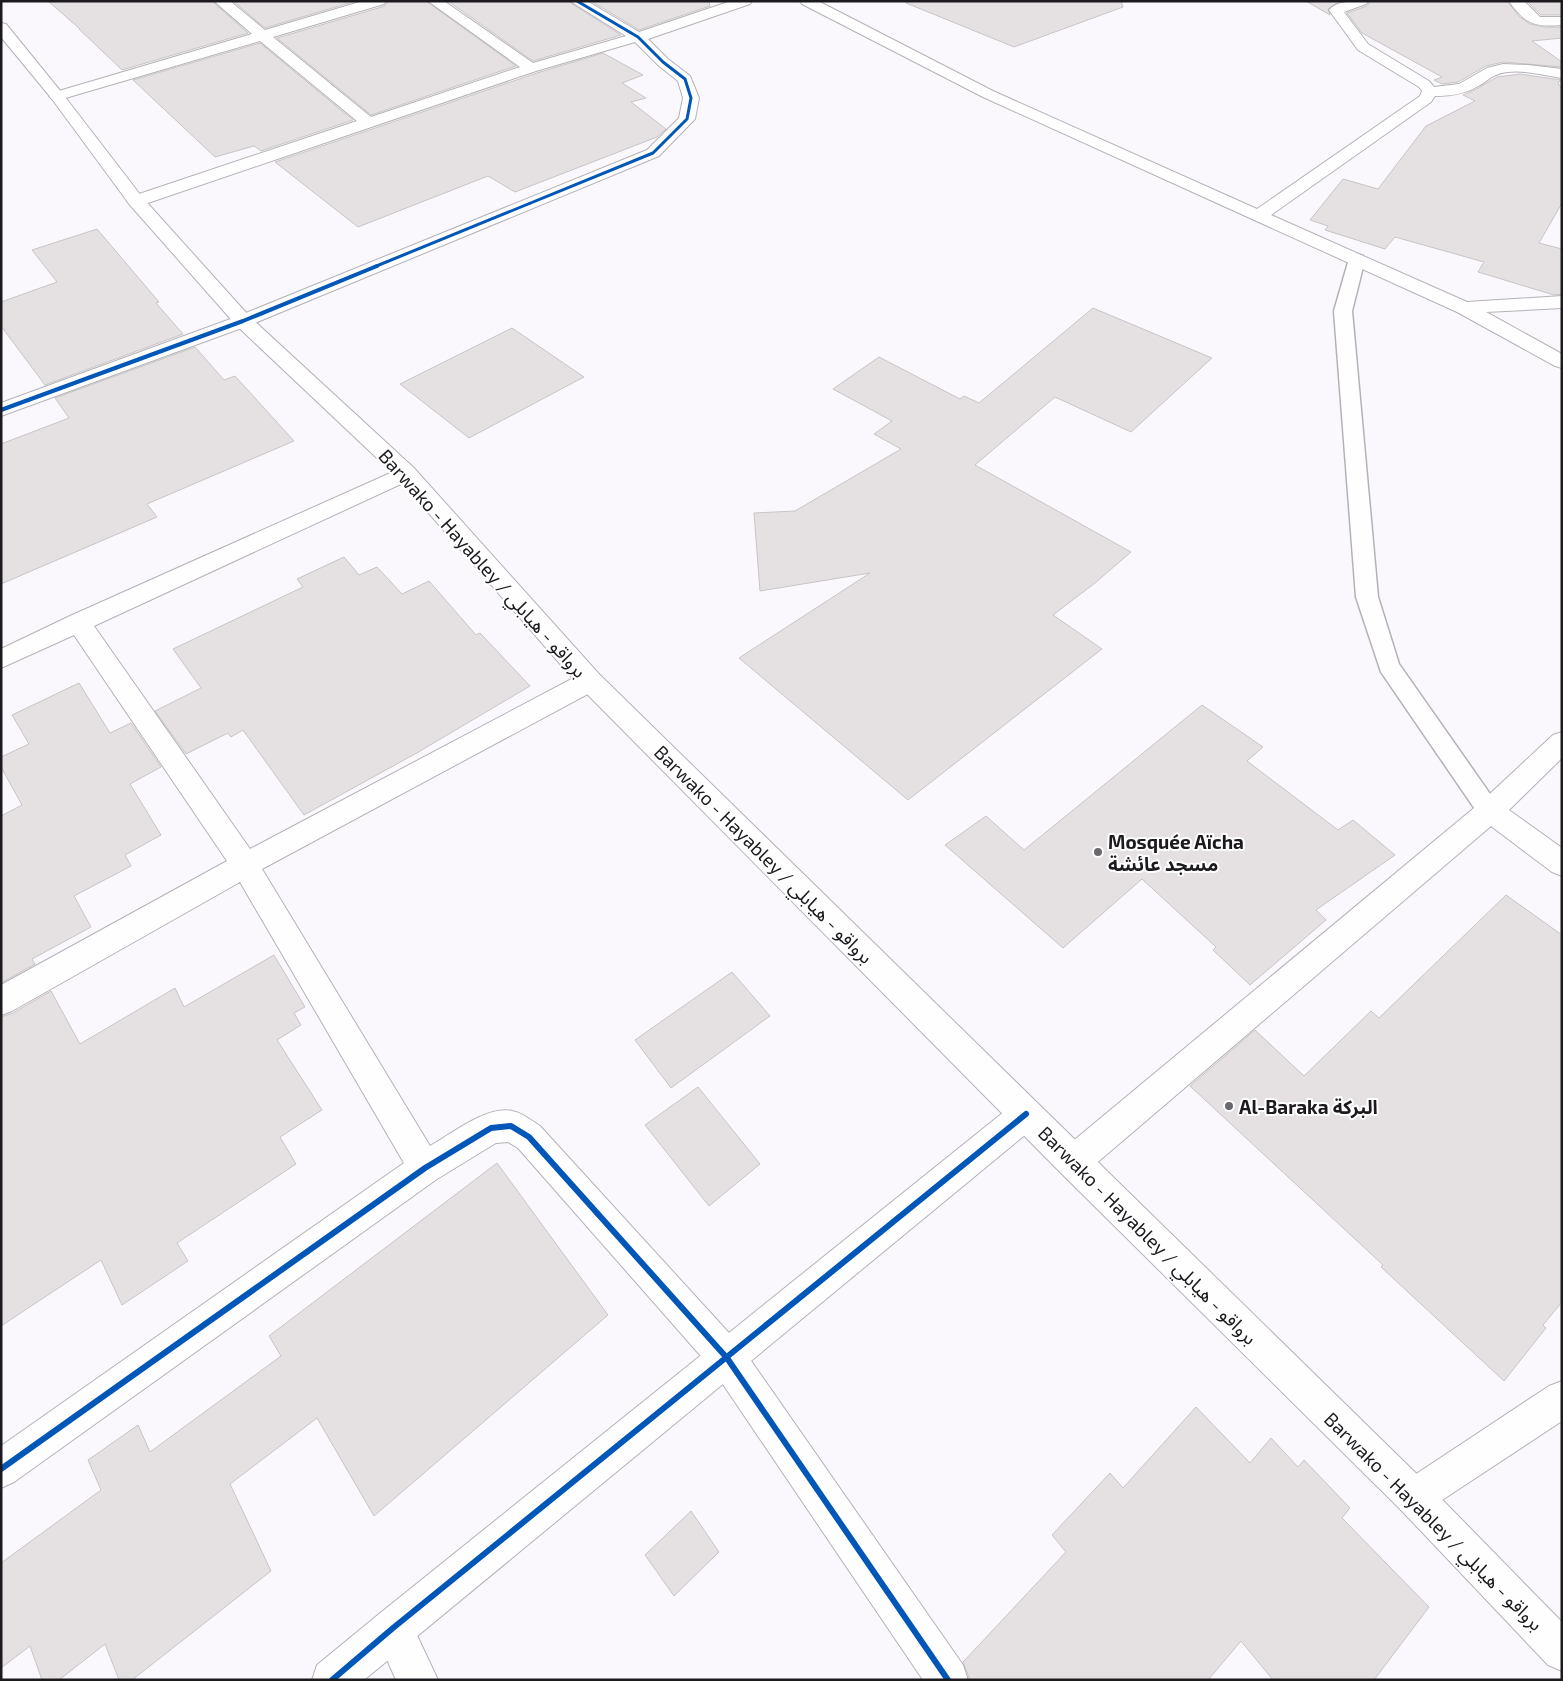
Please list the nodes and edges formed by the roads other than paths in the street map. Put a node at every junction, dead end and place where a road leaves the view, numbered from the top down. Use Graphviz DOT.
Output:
graph roads {
  1 [pos="221,1"];
  2 [pos="379,1"];
  3 [pos="435,1"];
  4 [pos="577,1"];
  5 [pos="745,1"];
  6 [pos="1361,1"];
  7 [pos="1516,1"];
  8 [pos="816,3"];
  9 [pos="1562,21"];
  10 [pos="1,27"];
  11 [pos="264,35"];
  12 [pos="638,37"];
  13 [pos="531,68"];
  14 [pos="1562,74"];
  15 [pos="1430,91"];
  16 [pos="57,96"];
  17 [pos="369,123"];
  18 [pos="136,201"];
  19 [pos="1258,216"];
  20 [pos="1357,259"];
  21 [pos="1562,302"];
  22 [pos="1464,308"];
  23 [pos="243,321"];
  24 [pos="1562,362"];
  25 [pos="1,410"];
  26 [pos="406,472"];
  27 [pos="78,622"];
  28 [pos="1,659"];
  29 [pos="590,681"];
  30 [pos="1562,742"];
  31 [pos="1490,811"];
  32 [pos="245,864"];
  33 [pos="1562,864"];
  34 [pos="1,1001"];
  35 [pos="1026,1114"];
  36 [pos="1073,1162"];
  37 [pos="425,1168"];
  38 [pos="727,1358"];
  39 [pos="1562,1399"];
  40 [pos="1,1469"];
  41 [pos="1414,1498"];
  42 [pos="393,1628"];
  43 [pos="1562,1651"];
  44 [pos="332,1680"];
  45 [pos="418,1680"];
  46 [pos="948,1680"];
  1 -- 11 [label="street"];
  2 -- 11 [label="street"];
  3 -- 13 [label="street"];
  4 -- 12 [label="street"];
  5 -- 12 [label="street"];
  6 -- 15 [label="street"];
  7 -- 9 [label="street"];
  8 -- 19 [label="street"];
  10 -- 16 [label="street, Barwako - Hayabley / برواقو - هيابلي"];
  11 -- 16 [label="street"];
  11 -- 17 [label="street"];
  12 -- 13 [label="street"];
  12 -- 23 [label="street"];
  13 -- 17 [label="street"];
  14 -- 15 [label="street"];
  15 -- 19 [label="street"];
  16 -- 18 [label="street, Barwako - Hayabley / برواقو - هيابلي"];
  17 -- 18 [label="street"];
  18 -- 23 [label="street, Barwako - Hayabley / برواقو - هيابلي"];
  19 -- 20 [label="street"];
  20 -- 22 [label="street"];
  20 -- 31 [label="lane"];
  21 -- 22 [label="street"];
  22 -- 24 [label="street"];
  23 -- 25 [label="street"];
  23 -- 26 [label="street, Barwako - Hayabley / برواقو - هيابلي"];
  26 -- 27 [label="street"];
  26 -- 29 [label="street, Barwako - Hayabley / برواقو - هيابلي"];
  27 -- 28 [label="street"];
  27 -- 32 [label="street"];
  29 -- 32 [label="street"];
  29 -- 35 [label="street, Barwako - Hayabley / برواقو - هيابلي"];
  30 -- 31 [label="street"];
  31 -- 33 [label="street"];
  31 -- 36 [label="street"];
  32 -- 34 [label="street"];
  32 -- 37 [label="street"];
  35 -- 36 [label="street, Barwako - Hayabley / برواقو - هيابلي"];
  35 -- 38 [label="street"];
  36 -- 41 [label="street, Barwako - Hayabley / برواقو - هيابلي"];
  37 -- 38 [label="street"];
  37 -- 40 [label="street"];
  38 -- 42 [label="street"];
  38 -- 46 [label="street"];
  39 -- 41 [label="street"];
  41 -- 43 [label="street, Barwako - Hayabley / برواقو - هيابلي"];
  42 -- 44 [label="street"];
  42 -- 45 [label="street"];
}
